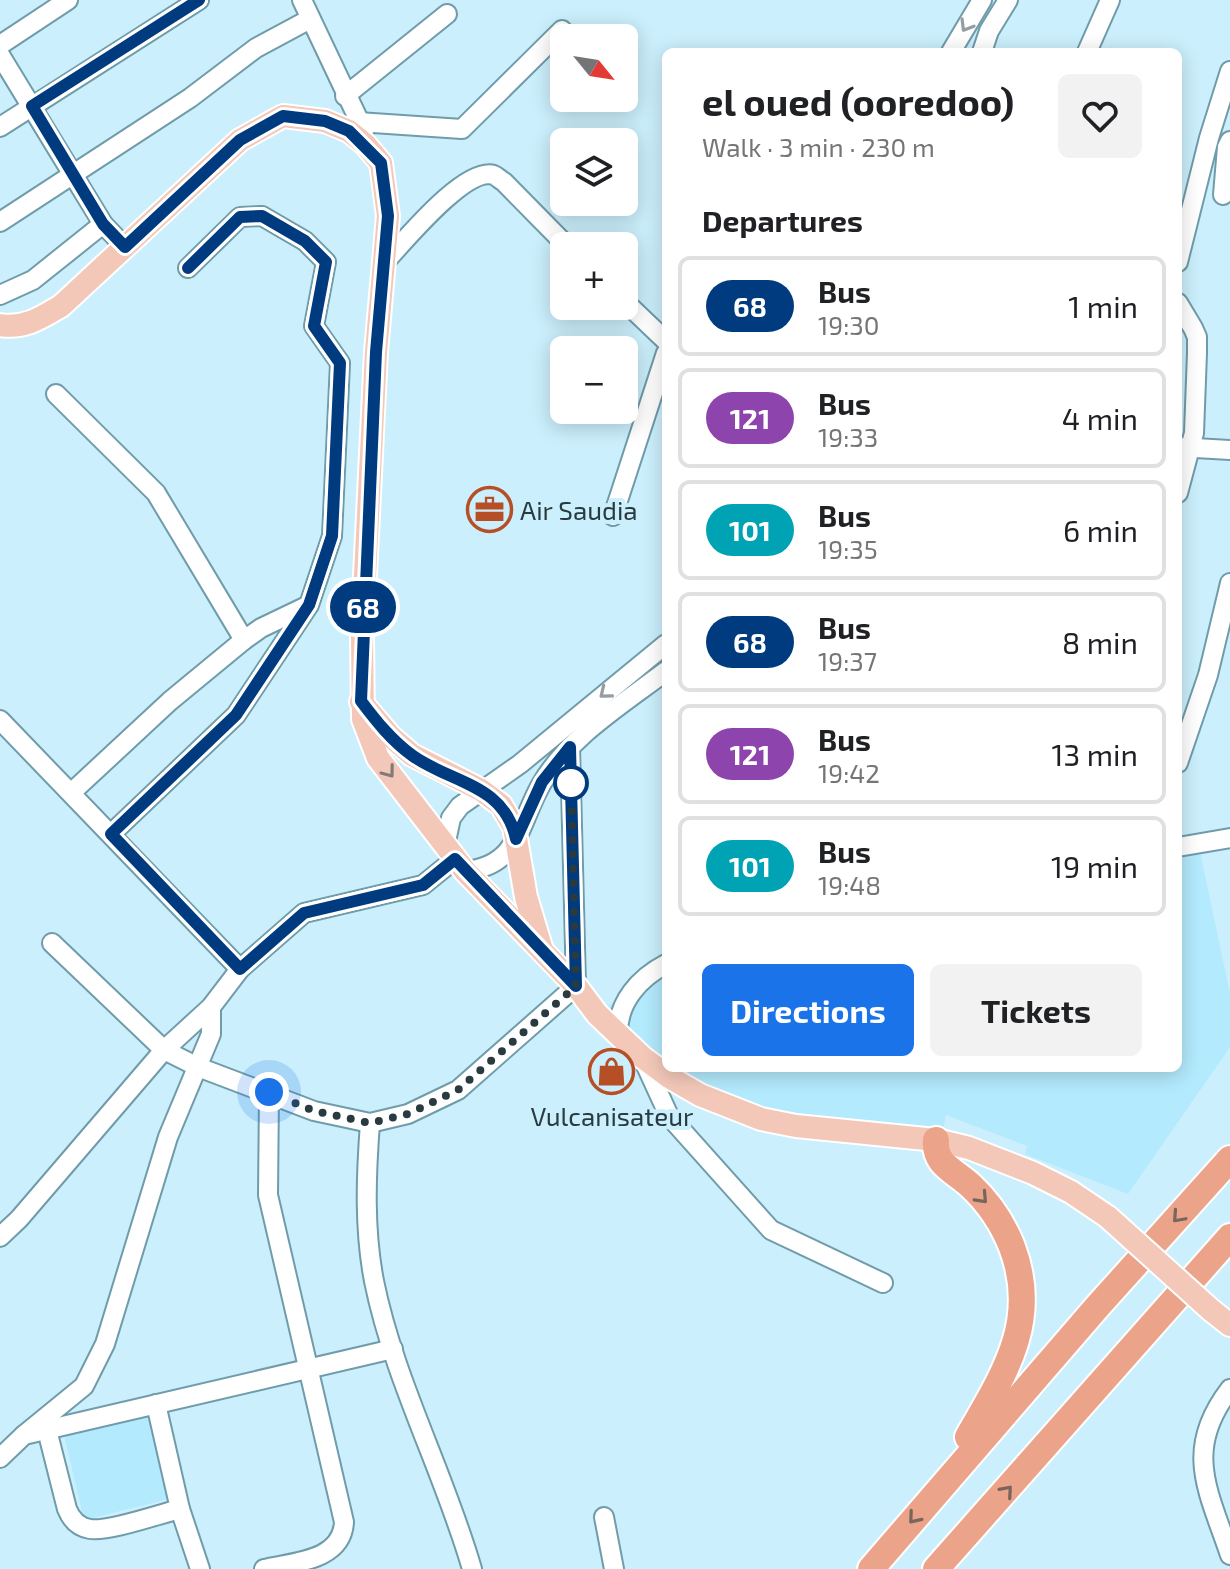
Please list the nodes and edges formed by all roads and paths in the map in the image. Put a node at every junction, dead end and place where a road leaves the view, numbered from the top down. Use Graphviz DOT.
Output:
graph roads {
  1 [pos="68,0"];
  2 [pos="199,0"];
  3 [pos="302,0"];
  4 [pos="982,0"];
  5 [pos="1008,0"];
  6 [pos="1110,0"];
  7 [pos="447,14"];
  8 [pos="310,19"];
  9 [pos="550,42"];
  10 [pos="0,45"];
  11 [pos="953,48"];
  12 [pos="983,48"];
  13 [pos="1089,48"];
  14 [pos="0,55"];
  15 [pos="1230,71"];
  16 [pos="345,96"];
  17 [pos="32,106"];
  18 [pos="358,122"];
  19 [pos="0,127"];
  20 [pos="1230,141"];
  21 [pos="381,163"];
  22 [pos="73,173"];
  23 [pos="1198,187"];
  24 [pos="1227,201"];
  25 [pos="0,222"];
  26 [pos="103,224"];
  27 [pos="553,232"];
  28 [pos="125,247"];
  29 [pos="1182,247"];
  30 [pos="384,263"];
  31 [pos="188,268"];
  32 [pos="0,295"];
  33 [pos="1182,310"];
  34 [pos="638,314"];
  35 [pos="0,325"];
  36 [pos="662,337"];
  37 [pos="662,365"];
  38 [pos="56,394"];
  39 [pos="1185,446"];
  40 [pos="1230,450"];
  41 [pos="1182,466"];
  42 [pos="613,516"];
  43 [pos="1230,583"];
  44 [pos="309,605"];
  45 [pos="244,640"];
  46 [pos="662,647"];
  47 [pos="662,674"];
  48 [pos="361,701"];
  49 [pos="0,720"];
  50 [pos="570,747"];
  51 [pos="1182,751"];
  52 [pos="481,790"];
  53 [pos="72,792"];
  54 [pos="111,834"];
  55 [pos="1230,838"];
  56 [pos="516,839"];
  57 [pos="1182,846"];
  58 [pos="455,859"];
  59 [pos="52,943"];
  60 [pos="543,952"];
  61 [pos="662,967"];
  62 [pos="240,969"];
  63 [pos="576,986"];
  64 [pos="211,1007"];
  65 [pos="618,1033"];
  66 [pos="164,1050"];
  67 [pos="642,1057"];
  68 [pos="198,1067"];
  69 [pos="662,1072"];
  70 [pos="662,1072"];
  71 [pos="269,1092"];
  72 [pos="370,1123"];
  73 [pos="936,1140"];
  74 [pos="1230,1159"];
  75 [pos="0,1237"];
  76 [pos="1230,1237"];
  77 [pos="883,1283"];
  78 [pos="1230,1325"];
  79 [pos="393,1349"];
  80 [pos="307,1369"];
  81 [pos="1230,1389"];
  82 [pos="156,1404"];
  83 [pos="47,1430"];
  84 [pos="24,1435"];
  85 [pos="0,1458"];
  86 [pos="937,1490"];
  87 [pos="180,1509"];
  88 [pos="604,1517"];
  89 [pos="1230,1555"];
  90 [pos="200,1569"];
  91 [pos="264,1569"];
  92 [pos="472,1569"];
  93 [pos="614,1569"];
  94 [pos="871,1569"];
  95 [pos="936,1569"];
  1 -- 10 [label="street"];
  2 -- 17 [label="street"];
  3 -- 8 [label="street"];
  4 -- 11 [label="street, one-way"];
  5 -- 12 [label="street"];
  6 -- 13 [label="street"];
  7 -- 16 [label="street"];
  8 -- 16 [label="street"];
  8 -- 22 [label="street"];
  9 -- 18 [label="street"];
  14 -- 17 [label="street"];
  15 -- 23 [label="street"];
  16 -- 18 [label="street"];
  17 -- 19 [label="street"];
  17 -- 22 [label="street"];
  18 -- 21 [label="street"];
  20 -- 24 [label="street"];
  21 -- 28 [label="main road"];
  21 -- 30 [label="main road"];
  22 -- 25 [label="street"];
  22 -- 26 [label="street"];
  23 -- 24 [label="street"];
  23 -- 29 [label="street"];
  26 -- 28 [label="street"];
  26 -- 32 [label="street"];
  27 -- 30 [label="street"];
  28 -- 35 [label="main road"];
  30 -- 48 [label="main road"];
  31 -- 44 [label="street"];
  33 -- 39 [label="street"];
  34 -- 36 [label="street"];
  37 -- 42 [label="street"];
  38 -- 45 [label="street"];
  39 -- 40 [label="street"];
  39 -- 41 [label="street"];
  43 -- 51 [label="street"];
  44 -- 45 [label="street"];
  44 -- 54 [label="street"];
  45 -- 53 [label="street"];
  46 -- 52 [label="street, one-way"];
  47 -- 50 [label="street"];
  48 -- 52 [label="main road"];
  48 -- 58 [label="main road, one-way"];
  49 -- 53 [label="street"];
  50 -- 56 [label="street"];
  50 -- 63 [label="street"];
  52 -- 56 [label="main road"];
  52 -- 58 [label="street"];
  53 -- 54 [label="street"];
  54 -- 62 [label="street"];
  55 -- 57 [label="street"];
  56 -- 58 [label="street"];
  56 -- 60 [label="main road"];
  58 -- 60 [label="main road"];
  58 -- 62 [label="street"];
  59 -- 66 [label="street"];
  60 -- 63 [label="main road"];
  61 -- 65 [label="street"];
  62 -- 64 [label="street"];
  63 -- 65 [label="main road"];
  63 -- 72 [label="street"];
  64 -- 66 [label="street"];
  64 -- 68 [label="street"];
  65 -- 67 [label="main road"];
  66 -- 68 [label="street"];
  66 -- 75 [label="street"];
  67 -- 69 [label="main road"];
  67 -- 77 [label="street"];
  68 -- 71 [label="street"];
  68 -- 84 [label="street"];
  70 -- 73 [label="main road"];
  71 -- 72 [label="street"];
  71 -- 80 [label="street"];
  72 -- 79 [label="street"];
  73 -- 78 [label="main road, bridge"];
  73 -- 86 [label="highway, one-way"];
  74 -- 86 [label="highway, one-way"];
  95 -- 76 [label="highway, one-way"];
  79 -- 80 [label="street"];
  79 -- 92 [label="street"];
  80 -- 82 [label="street"];
  80 -- 91 [label="street"];
  81 -- 89 [label="street"];
  82 -- 83 [label="street"];
  82 -- 87 [label="street"];
  83 -- 84 [label="street"];
  83 -- 87 [label="street"];
  84 -- 85 [label="street"];
  86 -- 94 [label="highway, one-way"];
  87 -- 90 [label="street"];
  88 -- 93 [label="street"];
}
